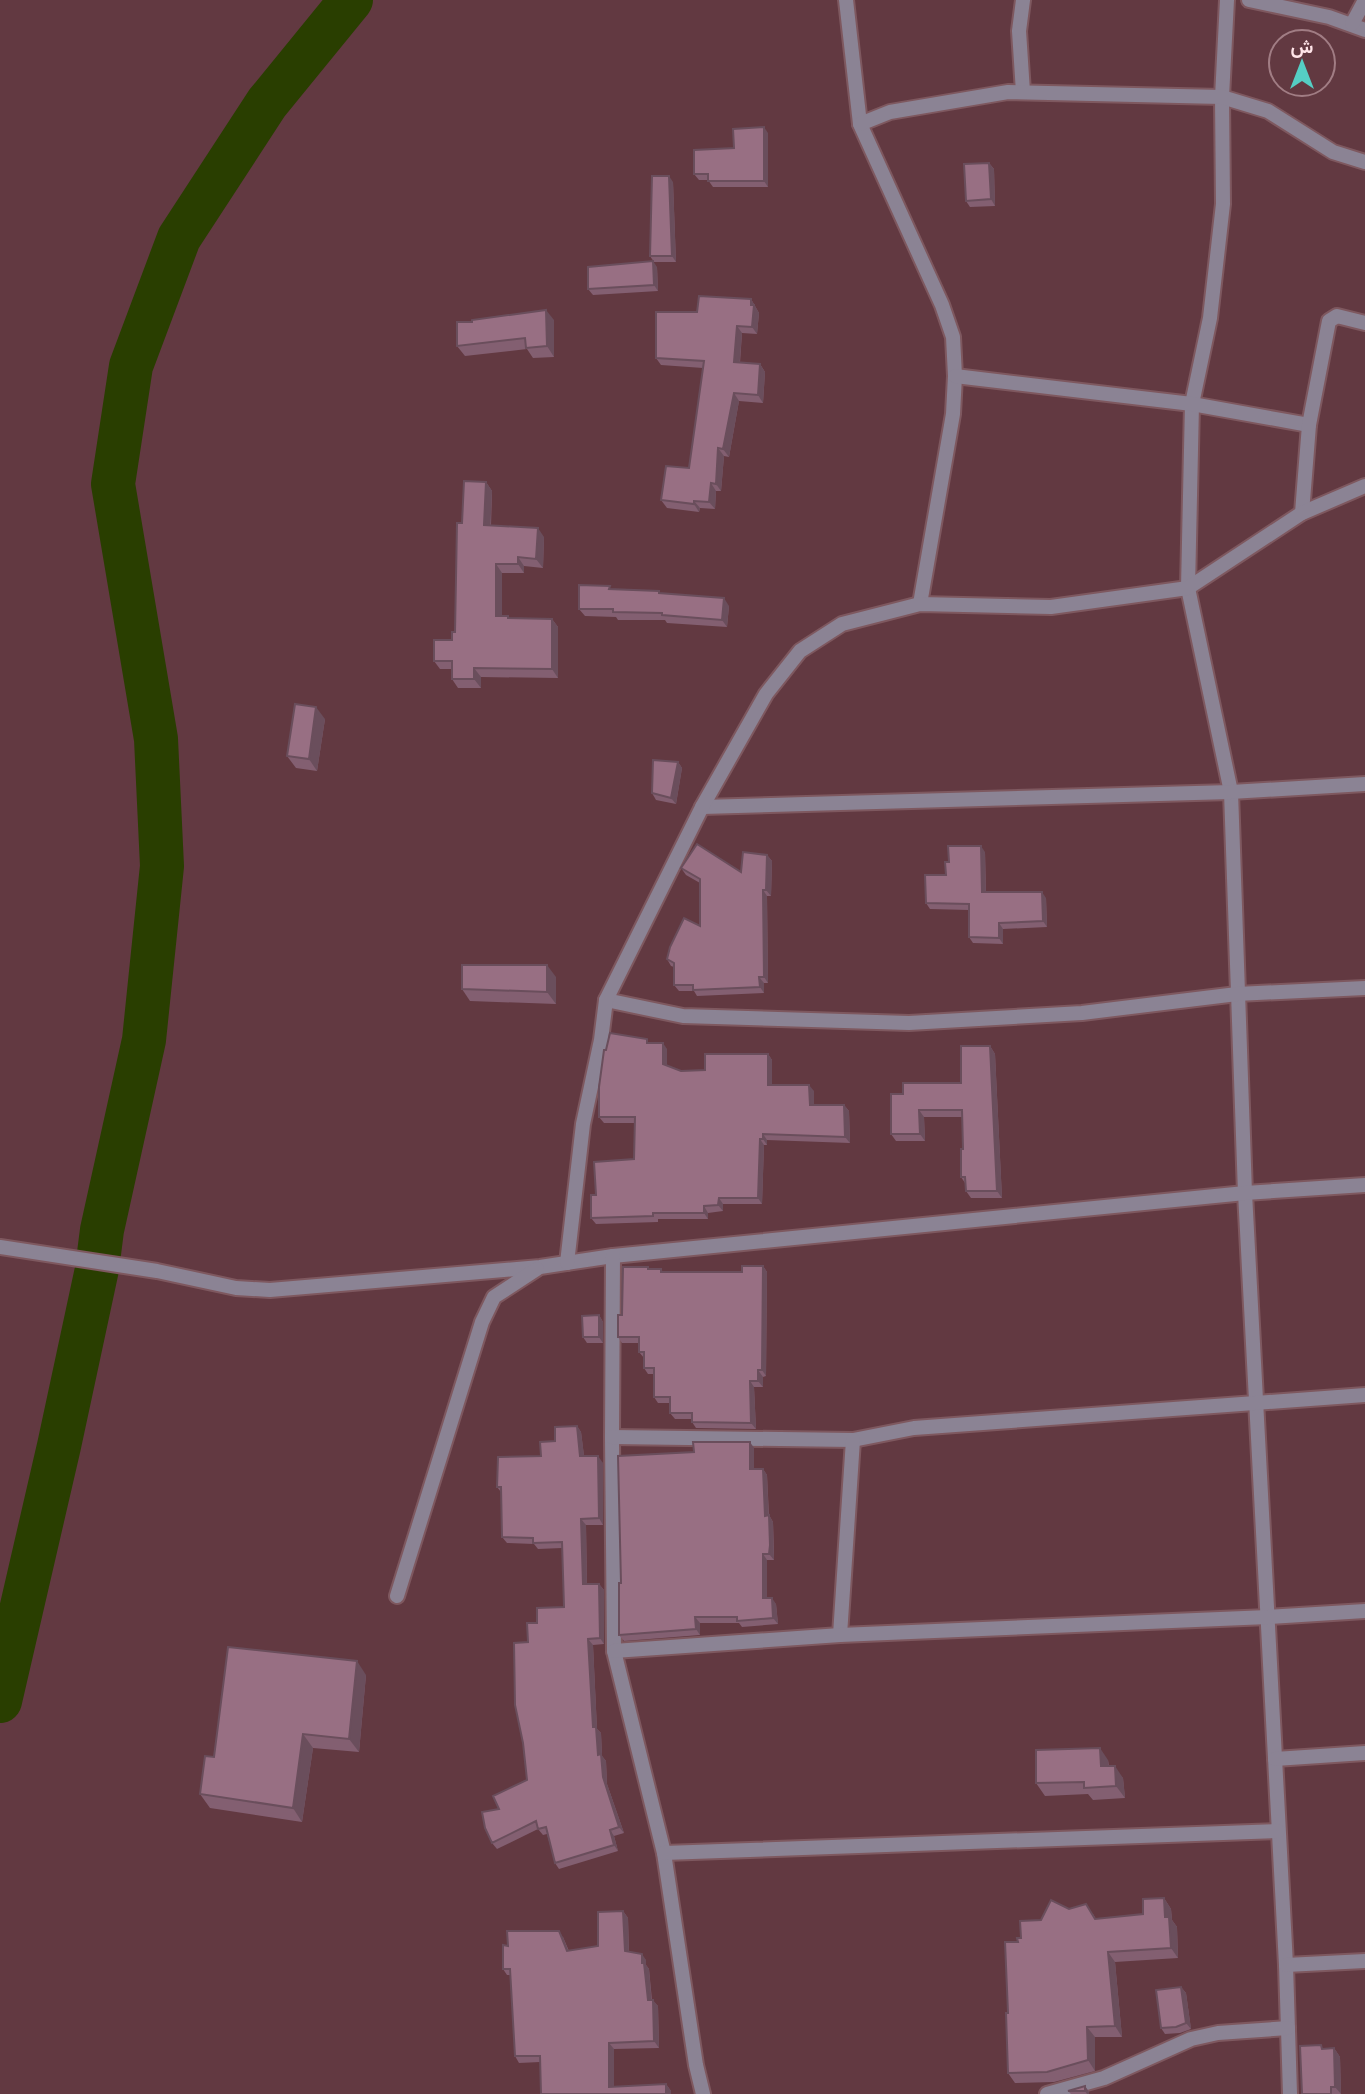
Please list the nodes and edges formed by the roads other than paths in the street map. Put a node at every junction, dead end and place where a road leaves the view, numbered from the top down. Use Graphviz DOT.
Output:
graph roads {
  1 [pos="846,0"];
  2 [pos="1023,0"];
  3 [pos="1227,0"];
  4 [pos="1249,0"];
  5 [pos="1365,0"];
  6 [pos="1359,27"];
  7 [pos="1023,92"];
  8 [pos="1222,97"];
  9 [pos="860,124"];
  10 [pos="1365,162"];
  11 [pos="1365,323"];
  12 [pos="955,376"];
  13 [pos="1192,404"];
  14 [pos="1309,425"];
  15 [pos="1365,486"];
  16 [pos="1302,513"];
  17 [pos="1188,588"];
  18 [pos="920,604"];
  19 [pos="1365,784"];
  20 [pos="1231,792"];
  21 [pos="702,807"];
  22 [pos="1365,988"];
  23 [pos="1237,994"];
  24 [pos="606,1000"];
  25 [pos="1365,1185"];
  26 [pos="1245,1193"];
  27 [pos="0,1247"];
  28 [pos="613,1256"];
  29 [pos="567,1263"];
  30 [pos="540,1267"];
  31 [pos="1365,1395"];
  32 [pos="1256,1404"];
  33 [pos="612,1437"];
  34 [pos="853,1440"];
  35 [pos="397,1597"];
  36 [pos="1365,1611"];
  37 [pos="1268,1617"];
  38 [pos="840,1635"];
  39 [pos="614,1651"];
  40 [pos="1365,1753"];
  41 [pos="1275,1759"];
  42 [pos="1278,1831"];
  43 [pos="664,1853"];
  44 [pos="1365,1961"];
  45 [pos="1286,1965"];
  46 [pos="1288,2028"];
  47 [pos="1104,2078"];
  48 [pos="703,2094"];
  49 [pos="1047,2094"];
  50 [pos="1105,2094"];
  51 [pos="1290,2094"];
  1 -- 9 [label="street"];
  2 -- 7 [label="street"];
  3 -- 8 [label="street"];
  4 -- 6 [label="street"];
  5 -- 6 [label="street"];
  7 -- 8 [label="street"];
  7 -- 9 [label="street"];
  8 -- 10 [label="street"];
  8 -- 13 [label="street"];
  9 -- 12 [label="street"];
  11 -- 14 [label="street"];
  12 -- 13 [label="street"];
  12 -- 18 [label="street"];
  13 -- 14 [label="street"];
  13 -- 17 [label="street"];
  14 -- 16 [label="street"];
  15 -- 16 [label="street"];
  16 -- 17 [label="street"];
  17 -- 18 [label="street"];
  17 -- 20 [label="street"];
  18 -- 21 [label="street"];
  19 -- 20 [label="street"];
  20 -- 21 [label="street"];
  20 -- 23 [label="street"];
  21 -- 24 [label="street"];
  22 -- 23 [label="street"];
  23 -- 24 [label="street"];
  23 -- 26 [label="street"];
  24 -- 29 [label="street"];
  25 -- 26 [label="street"];
  26 -- 28 [label="street"];
  26 -- 32 [label="street"];
  27 -- 30 [label="street"];
  28 -- 29 [label="street"];
  28 -- 33 [label="street"];
  29 -- 30 [label="street"];
  30 -- 35 [label="street"];
  31 -- 32 [label="street"];
  32 -- 34 [label="street"];
  32 -- 37 [label="street"];
  33 -- 34 [label="street"];
  33 -- 39 [label="street"];
  34 -- 38 [label="street"];
  36 -- 37 [label="street"];
  37 -- 38 [label="street"];
  37 -- 41 [label="street"];
  38 -- 39 [label="street"];
  39 -- 43 [label="street"];
  40 -- 41 [label="street"];
  41 -- 42 [label="street"];
  42 -- 43 [label="street"];
  42 -- 45 [label="street"];
  43 -- 48 [label="street"];
  44 -- 45 [label="street"];
  45 -- 46 [label="street"];
  46 -- 47 [label="street"];
  46 -- 51 [label="street"];
  47 -- 49 [label="street"];
  47 -- 50 [label="street"];
}
